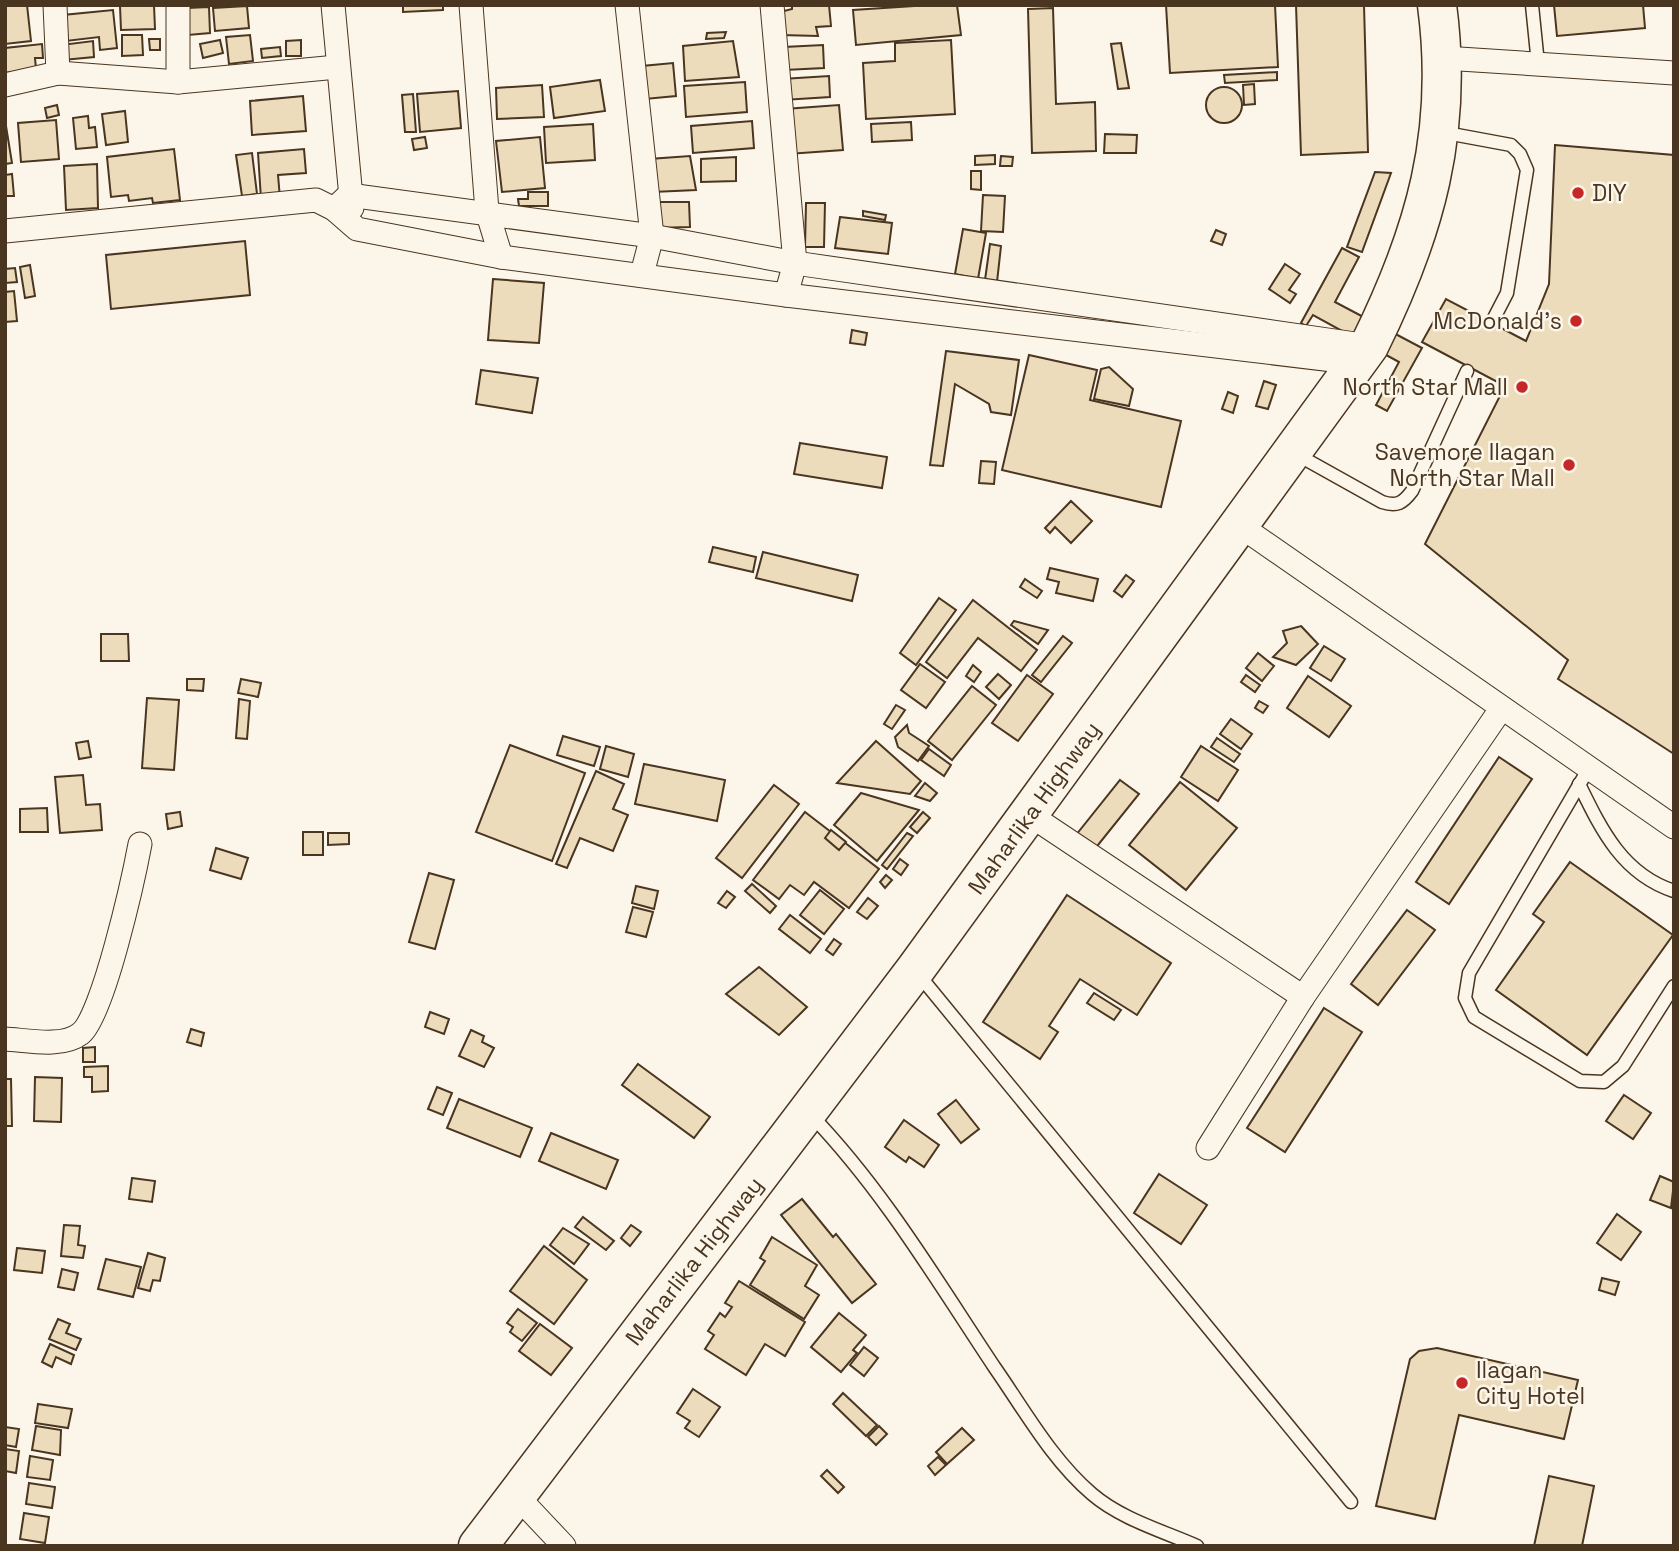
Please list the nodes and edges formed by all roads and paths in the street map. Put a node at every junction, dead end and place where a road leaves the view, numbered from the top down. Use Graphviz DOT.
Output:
graph roads {
  1 [pos="55,5"];
  2 [pos="178,5"];
  3 [pos="333,5"];
  4 [pos="471,5"];
  5 [pos="627,5"];
  6 [pos="772,5"];
  7 [pos="1437,5"];
  8 [pos="1532,5"];
  9 [pos="1444,58"];
  10 [pos="1538,64"];
  11 [pos="337,67"];
  12 [pos="58,73"];
  13 [pos="1674,73"];
  14 [pos="178,82"];
  15 [pos="5,85"];
  16 [pos="1439,132"];
  17 [pos="342,202"];
  18 [pos="487,211"];
  19 [pos="5,231"];
  20 [pos="652,236"];
  21 [pos="501,257"];
  22 [pos="795,262"];
  23 [pos="642,274"];
  24 [pos="786,295"];
  25 [pos="1492,322"];
  26 [pos="1363,355"];
  27 [pos="1467,372"];
  28 [pos="1293,452"];
  29 [pos="1238,525"];
  30 [pos="1501,709"];
  31 [pos="1584,776"];
  32 [pos="1030,814"];
  33 [pos="1674,827"];
  34 [pos="140,844"];
  35 [pos="1674,891"];
  36 [pos="915,970"];
  37 [pos="1674,986"];
  38 [pos="1303,998"];
  39 [pos="5,1039"];
  40 [pos="808,1113"];
  41 [pos="1208,1148"];
  42 [pos="514,1494"];
  43 [pos="1351,1502"];
  44 [pos="478,1546"];
  45 [pos="564,1546"];
  46 [pos="1197,1546"];
  1 -- 12 [label="street"];
  2 -- 14 [label="street"];
  3 -- 11 [label="street"];
  4 -- 18 [label="street"];
  5 -- 20 [label="street"];
  6 -- 22 [label="street"];
  7 -- 9 [label="highway, Maharlika Highway"];
  8 -- 10 [label="lane"];
  9 -- 10 [label="street"];
  9 -- 16 [label="highway, Maharlika Highway"];
  10 -- 13 [label="street"];
  11 -- 14 [label="street"];
  11 -- 17 [label="street"];
  12 -- 14 [label="street"];
  12 -- 15 [label="street"];
  16 -- 25 [label="lane"];
  16 -- 26 [label="highway, Maharlika Highway"];
  17 -- 18 [label="street"];
  17 -- 19 [label="street"];
  17 -- 21 [label="street"];
  18 -- 20 [label="street"];
  18 -- 21 [label="street"];
  20 -- 22 [label="street"];
  20 -- 23 [label="street"];
  21 -- 23 [label="street"];
  22 -- 24 [label="street"];
  22 -- 26 [label="street"];
  23 -- 24 [label="street"];
  24 -- 26 [label="street"];
  26 -- 28 [label="highway, Maharlika Highway"];
  27 -- 28 [label="lane"];
  28 -- 29 [label="highway, Maharlika Highway"];
  29 -- 30 [label="street"];
  29 -- 32 [label="highway, Maharlika Highway"];
  30 -- 31 [label="street"];
  30 -- 38 [label="street"];
  31 -- 33 [label="street"];
  31 -- 35 [label="lane"];
  31 -- 37 [label="lane"];
  32 -- 36 [label="highway, Maharlika Highway"];
  32 -- 38 [label="street"];
  34 -- 39 [label="street"];
  36 -- 40 [label="highway, Maharlika Highway"];
  36 -- 43 [label="lane"];
  38 -- 41 [label="street"];
  40 -- 42 [label="highway, Maharlika Highway"];
  40 -- 46 [label="lane"];
  42 -- 44 [label="highway, Maharlika Highway"];
  42 -- 45 [label="street"];
}
